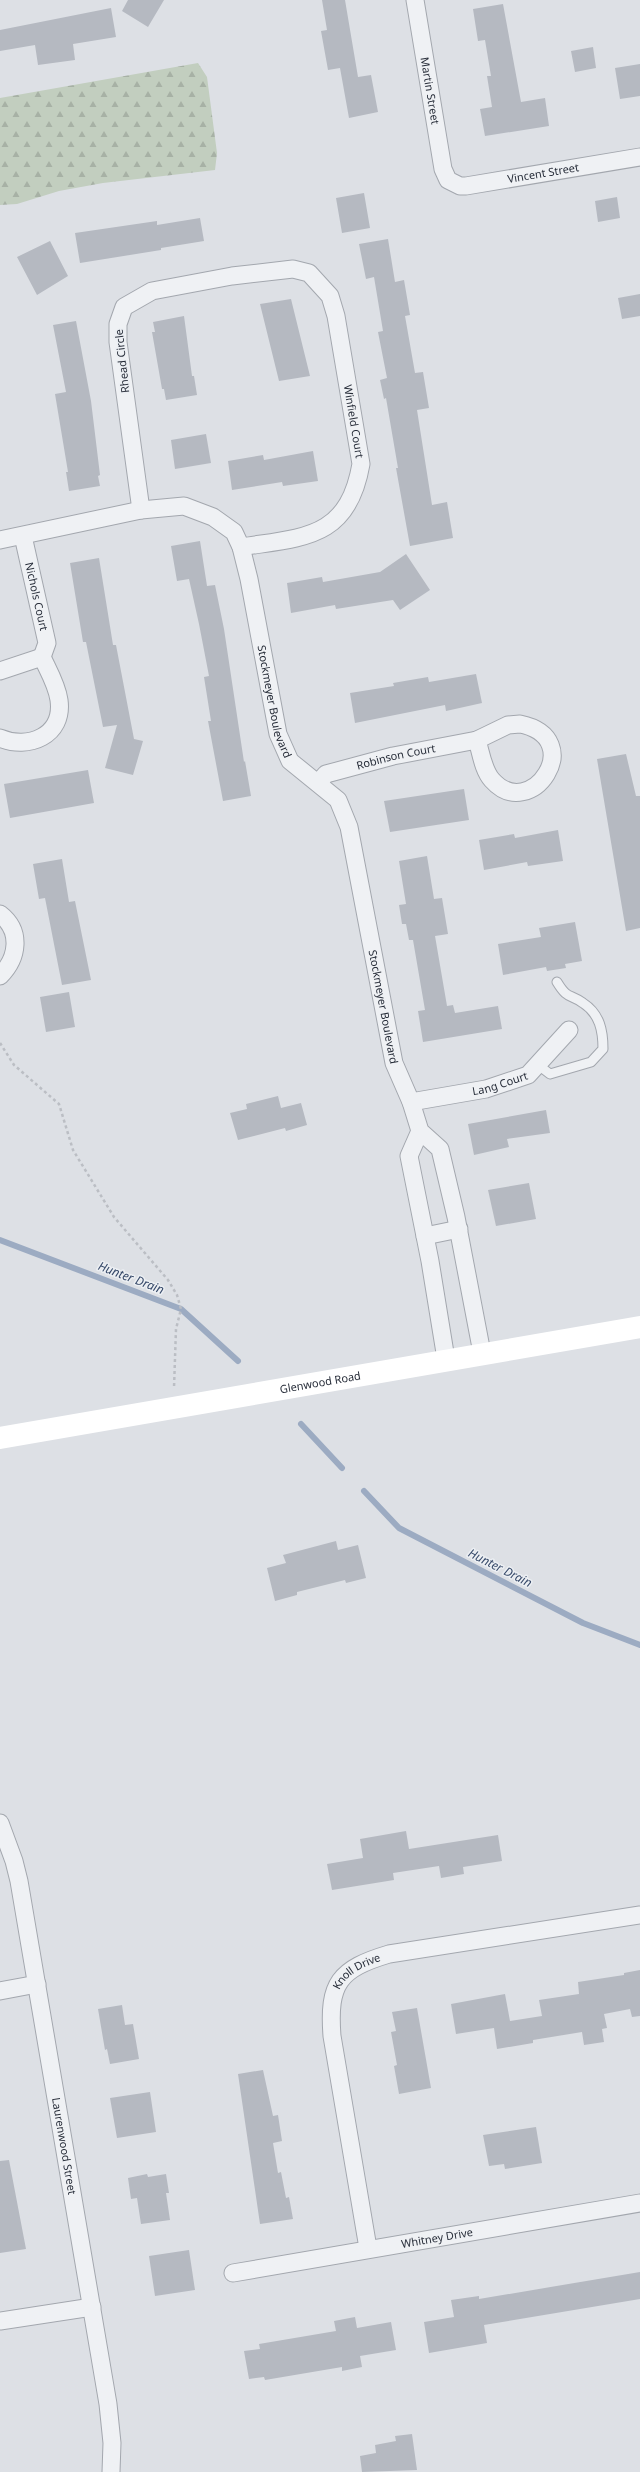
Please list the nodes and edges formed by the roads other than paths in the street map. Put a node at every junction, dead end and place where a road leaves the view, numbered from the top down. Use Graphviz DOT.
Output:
graph roads {
  1 [pos="415,0"];
  2 [pos="640,157"];
  3 [pos="448,180"];
  4 [pos="309,273"];
  5 [pos="141,510"];
  6 [pos="23,536"];
  7 [pos="0,540"];
  8 [pos="241,547"];
  9 [pos="42,657"];
  10 [pos="0,671"];
  11 [pos="0,738"];
  12 [pos="477,740"];
  13 [pos="318,783"];
  14 [pos="0,914"];
  15 [pos="0,976"];
  16 [pos="557,982"];
  17 [pos="569,1030"];
  18 [pos="537,1064"];
  19 [pos="411,1102"];
  20 [pos="420,1131"];
  21 [pos="459,1229"];
  22 [pos="425,1236"];
  23 [pos="640,1326"];
  24 [pos="482,1352"];
  25 [pos="446,1359"];
  26 [pos="0,1438"];
  27 [pos="0,1823"];
  28 [pos="640,1915"];
  29 [pos="37,1984"];
  30 [pos="0,1991"];
  31 [pos="640,2203"];
  32 [pos="368,2248"];
  33 [pos="233,2272"];
  34 [pos="92,2307"];
  35 [pos="0,2322"];
  36 [pos="110,2472"];
  1 -- 3 [label="street, Martin Street"];
  2 -- 3 [label="street, Vincent Street"];
  4 -- 5 [label="street, Rhead Circle"];
  4 -- 8 [label="street, Winfield Court"];
  5 -- 6 [label="street, Stockmeyer Boulevard"];
  5 -- 8 [label="street, Stockmeyer Boulevard"];
  6 -- 7 [label="street, Stockmeyer Boulevard"];
  6 -- 9 [label="street, Nichols Court"];
  8 -- 13 [label="street, Stockmeyer Boulevard"];
  9 -- 10 [label="street"];
  9 -- 11 [label="street"];
  12 -- 12 [label="street, Robinson Court"];
  12 -- 13 [label="street, Robinson Court"];
  13 -- 19 [label="street, Stockmeyer Boulevard"];
  14 -- 15 [label="street"];
  16 -- 18 [label="lane"];
  17 -- 18 [label="street, Lang Court"];
  18 -- 19 [label="street, Lang Court"];
  19 -- 20 [label="street, Stockmeyer Boulevard"];
  20 -- 21 [label="street"];
  20 -- 22 [label="street"];
  21 -- 22 [label="street"];
  21 -- 24 [label="street"];
  22 -- 25 [label="street"];
  23 -- 24 [label="street, Glenwood Road"];
  24 -- 25 [label="street, Glenwood Road"];
  25 -- 26 [label="street, Glenwood Road"];
  27 -- 29 [label="street, Laurenwood Street"];
  28 -- 32 [label="street, Knoll Drive"];
  29 -- 30 [label="street"];
  29 -- 34 [label="street, Laurenwood Street"];
  31 -- 32 [label="street, Whitney Drive"];
  32 -- 33 [label="street, Whitney Drive"];
  34 -- 35 [label="street"];
  34 -- 36 [label="street, Laurenwood Street"];
}
